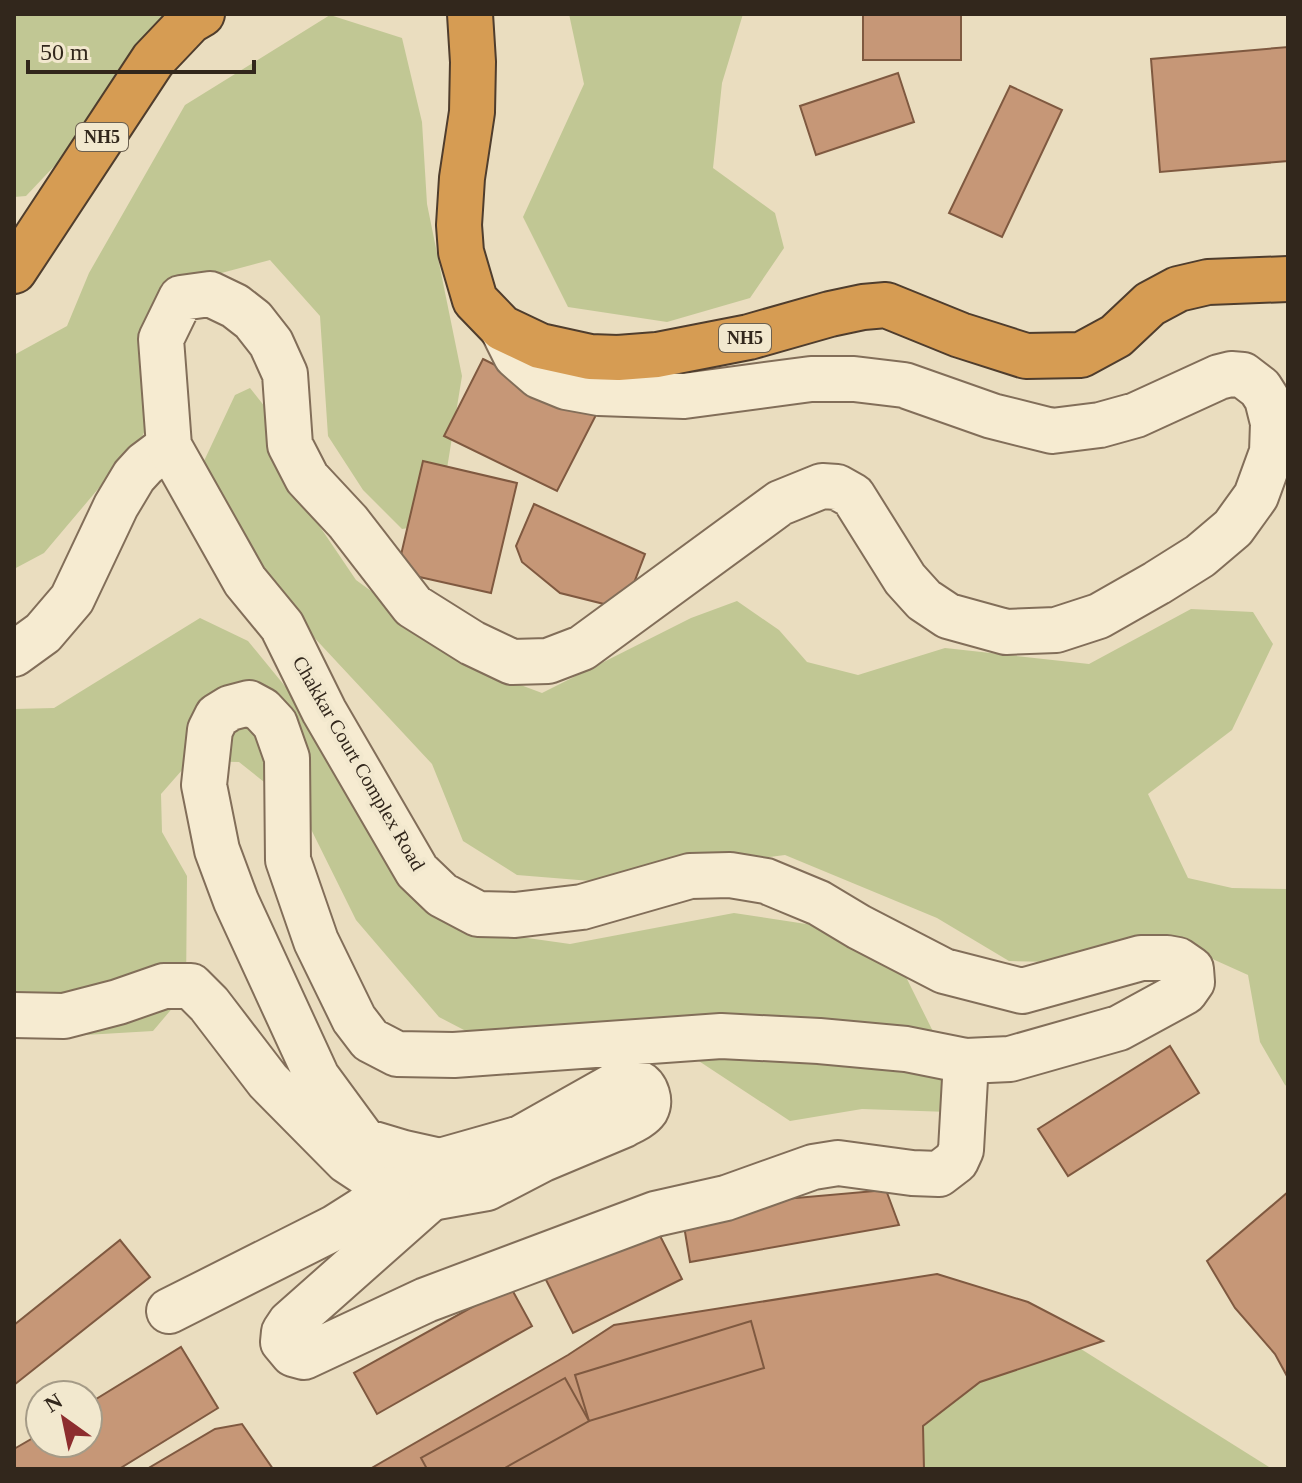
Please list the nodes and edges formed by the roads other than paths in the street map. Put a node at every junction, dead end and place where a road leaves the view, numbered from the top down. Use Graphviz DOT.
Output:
graph roads {
  1 [pos="202,14"];
  2 [pos="470,14"];
  3 [pos="14,271"];
  4 [pos="1288,279"];
  5 [pos="502,328"];
  6 [pos="169,446"];
  7 [pos="14,654"];
  8 [pos="14,1015"];
  9 [pos="966,1061"];
  10 [pos="388,1189"];
  11 [pos="431,1198"];
  12 [pos="169,1311"];
  1 -- 3 [label="highway, NH5"];
  2 -- 5 [label="highway, NH5"];
  4 -- 5 [label="highway, NH5"];
  5 -- 6 [label="street, Chakkar Court Complex Road"];
  6 -- 7 [label="street"];
  6 -- 9 [label="street, Chakkar Court Complex Road"];
  8 -- 10 [label="street, Chakkar Court Complex Road"];
  9 -- 11 [label="street"];
  9 -- 11 [label="street, Chakkar Court Complex Road"];
  10 -- 11 [label="street, Chakkar Court Complex Road"];
  10 -- 12 [label="street"];
}
